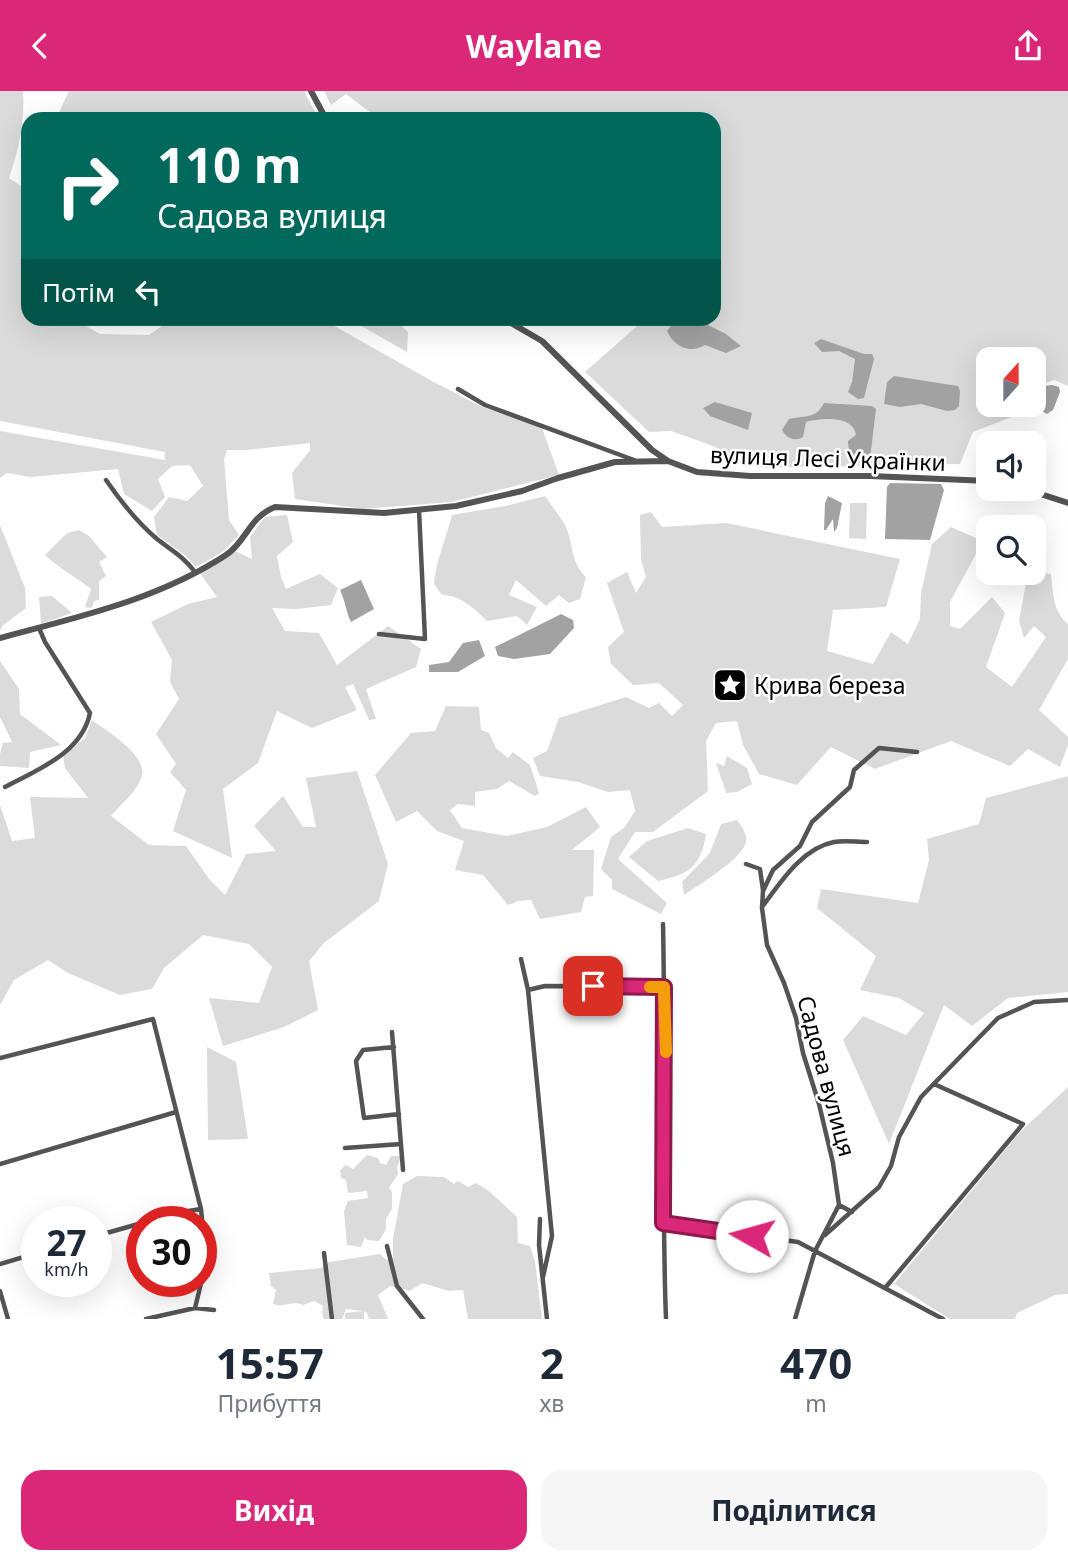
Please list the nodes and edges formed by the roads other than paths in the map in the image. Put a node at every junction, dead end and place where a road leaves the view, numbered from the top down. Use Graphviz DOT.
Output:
graph roads {
  1 [pos="311,91"];
  2 [pos="322,112"];
  3 [pos="516,326"];
  4 [pos="458,389"];
  5 [pos="649,447"];
  6 [pos="639,460"];
  7 [pos="668,461"];
  8 [pos="106,480"];
  9 [pos="976,480"];
  10 [pos="1046,496"];
  11 [pos="1068,503"];
  12 [pos="419,510"];
  13 [pos="195,572"];
  14 [pos="39,628"];
  15 [pos="379,634"];
  16 [pos="0,638"];
  17 [pos="917,751"];
  18 [pos="5,787"];
  19 [pos="867,842"];
  20 [pos="746,864"];
  21 [pos="763,891"];
  22 [pos="762,908"];
  23 [pos="663,924"];
  24 [pos="521,958"];
  25 [pos="664,987"];
  26 [pos="528,990"];
  27 [pos="1068,1000"];
  28 [pos="392,1032"];
  29 [pos="394,1047"];
  30 [pos="0,1058"];
  31 [pos="934,1084"];
  32 [pos="176,1112"];
  33 [pos="399,1114"];
  34 [pos="401,1144"];
  35 [pos="345,1148"];
  36 [pos="0,1164"];
  37 [pos="402,1170"];
  38 [pos="839,1205"];
  39 [pos="200,1206"];
  40 [pos="852,1212"];
  41 [pos="540,1219"];
  42 [pos="663,1223"];
  43 [pos="822,1237"];
  44 [pos="387,1246"];
  45 [pos="815,1251"];
  46 [pos="324,1253"];
  47 [pos="21,1258"];
  48 [pos="0,1264"];
  49 [pos="543,1277"];
  50 [pos="885,1288"];
  51 [pos="0,1290"];
  52 [pos="197,1297"];
  53 [pos="195,1308"];
  54 [pos="214,1310"];
  55 [pos="8,1319"];
  56 [pos="146,1319"];
  57 [pos="332,1319"];
  58 [pos="423,1319"];
  59 [pos="547,1319"];
  60 [pos="666,1319"];
  61 [pos="796,1319"];
  62 [pos="943,1319"];
  1 -- 2 [label="street"];
  3 -- 5 [label="street, вулиця Лесі Українки"];
  4 -- 6 [label="street"];
  5 -- 6 [label="street"];
  5 -- 7 [label="street, вулиця Лесі Українки"];
  6 -- 7 [label="street, вулиця Лесі Українки"];
  6 -- 12 [label="street, вулиця Лесі Українки"];
  7 -- 9 [label="street, вулиця Лесі Українки"];
  8 -- 13 [label="street"];
  10 -- 11 [label="street"];
  12 -- 13 [label="street, вулиця Лесі Українки"];
  12 -- 15 [label="street"];
  13 -- 14 [label="street, вулиця Лесі Українки"];
  14 -- 16 [label="street, вулиця Лесі Українки"];
  14 -- 18 [label="street"];
  17 -- 21 [label="street"];
  19 -- 22 [label="street"];
  20 -- 21 [label="street"];
  21 -- 22 [label="street, Садова вулиця"];
  22 -- 38 [label="street, Садова вулиця"];
  23 -- 25 [label="street"];
  24 -- 26 [label="street"];
  25 -- 26 [label="street"];
  25 -- 42 [label="street"];
  26 -- 49 [label="street"];
  27 -- 31 [label="street"];
  28 -- 29 [label="street"];
  29 -- 33 [label="street"];
  29 -- 33 [label="street"];
  30 -- 32 [label="street"];
  31 -- 40 [label="street"];
  31 -- 50 [label="street"];
  32 -- 36 [label="street"];
  32 -- 39 [label="street"];
  33 -- 34 [label="street"];
  34 -- 35 [label="street"];
  34 -- 37 [label="street"];
  38 -- 40 [label="street"];
  38 -- 43 [label="street"];
  40 -- 43 [label="street"];
  41 -- 49 [label="street"];
  42 -- 45 [label="street"];
  42 -- 60 [label="street"];
  43 -- 45 [label="street"];
  44 -- 58 [label="street"];
  45 -- 50 [label="street"];
  45 -- 61 [label="street"];
  46 -- 57 [label="street"];
  47 -- 48 [label="street"];
  49 -- 59 [label="street"];
  50 -- 62 [label="street"];
  51 -- 55 [label="street"];
  52 -- 53 [label="street"];
  53 -- 54 [label="street"];
  53 -- 56 [label="street"];
}
